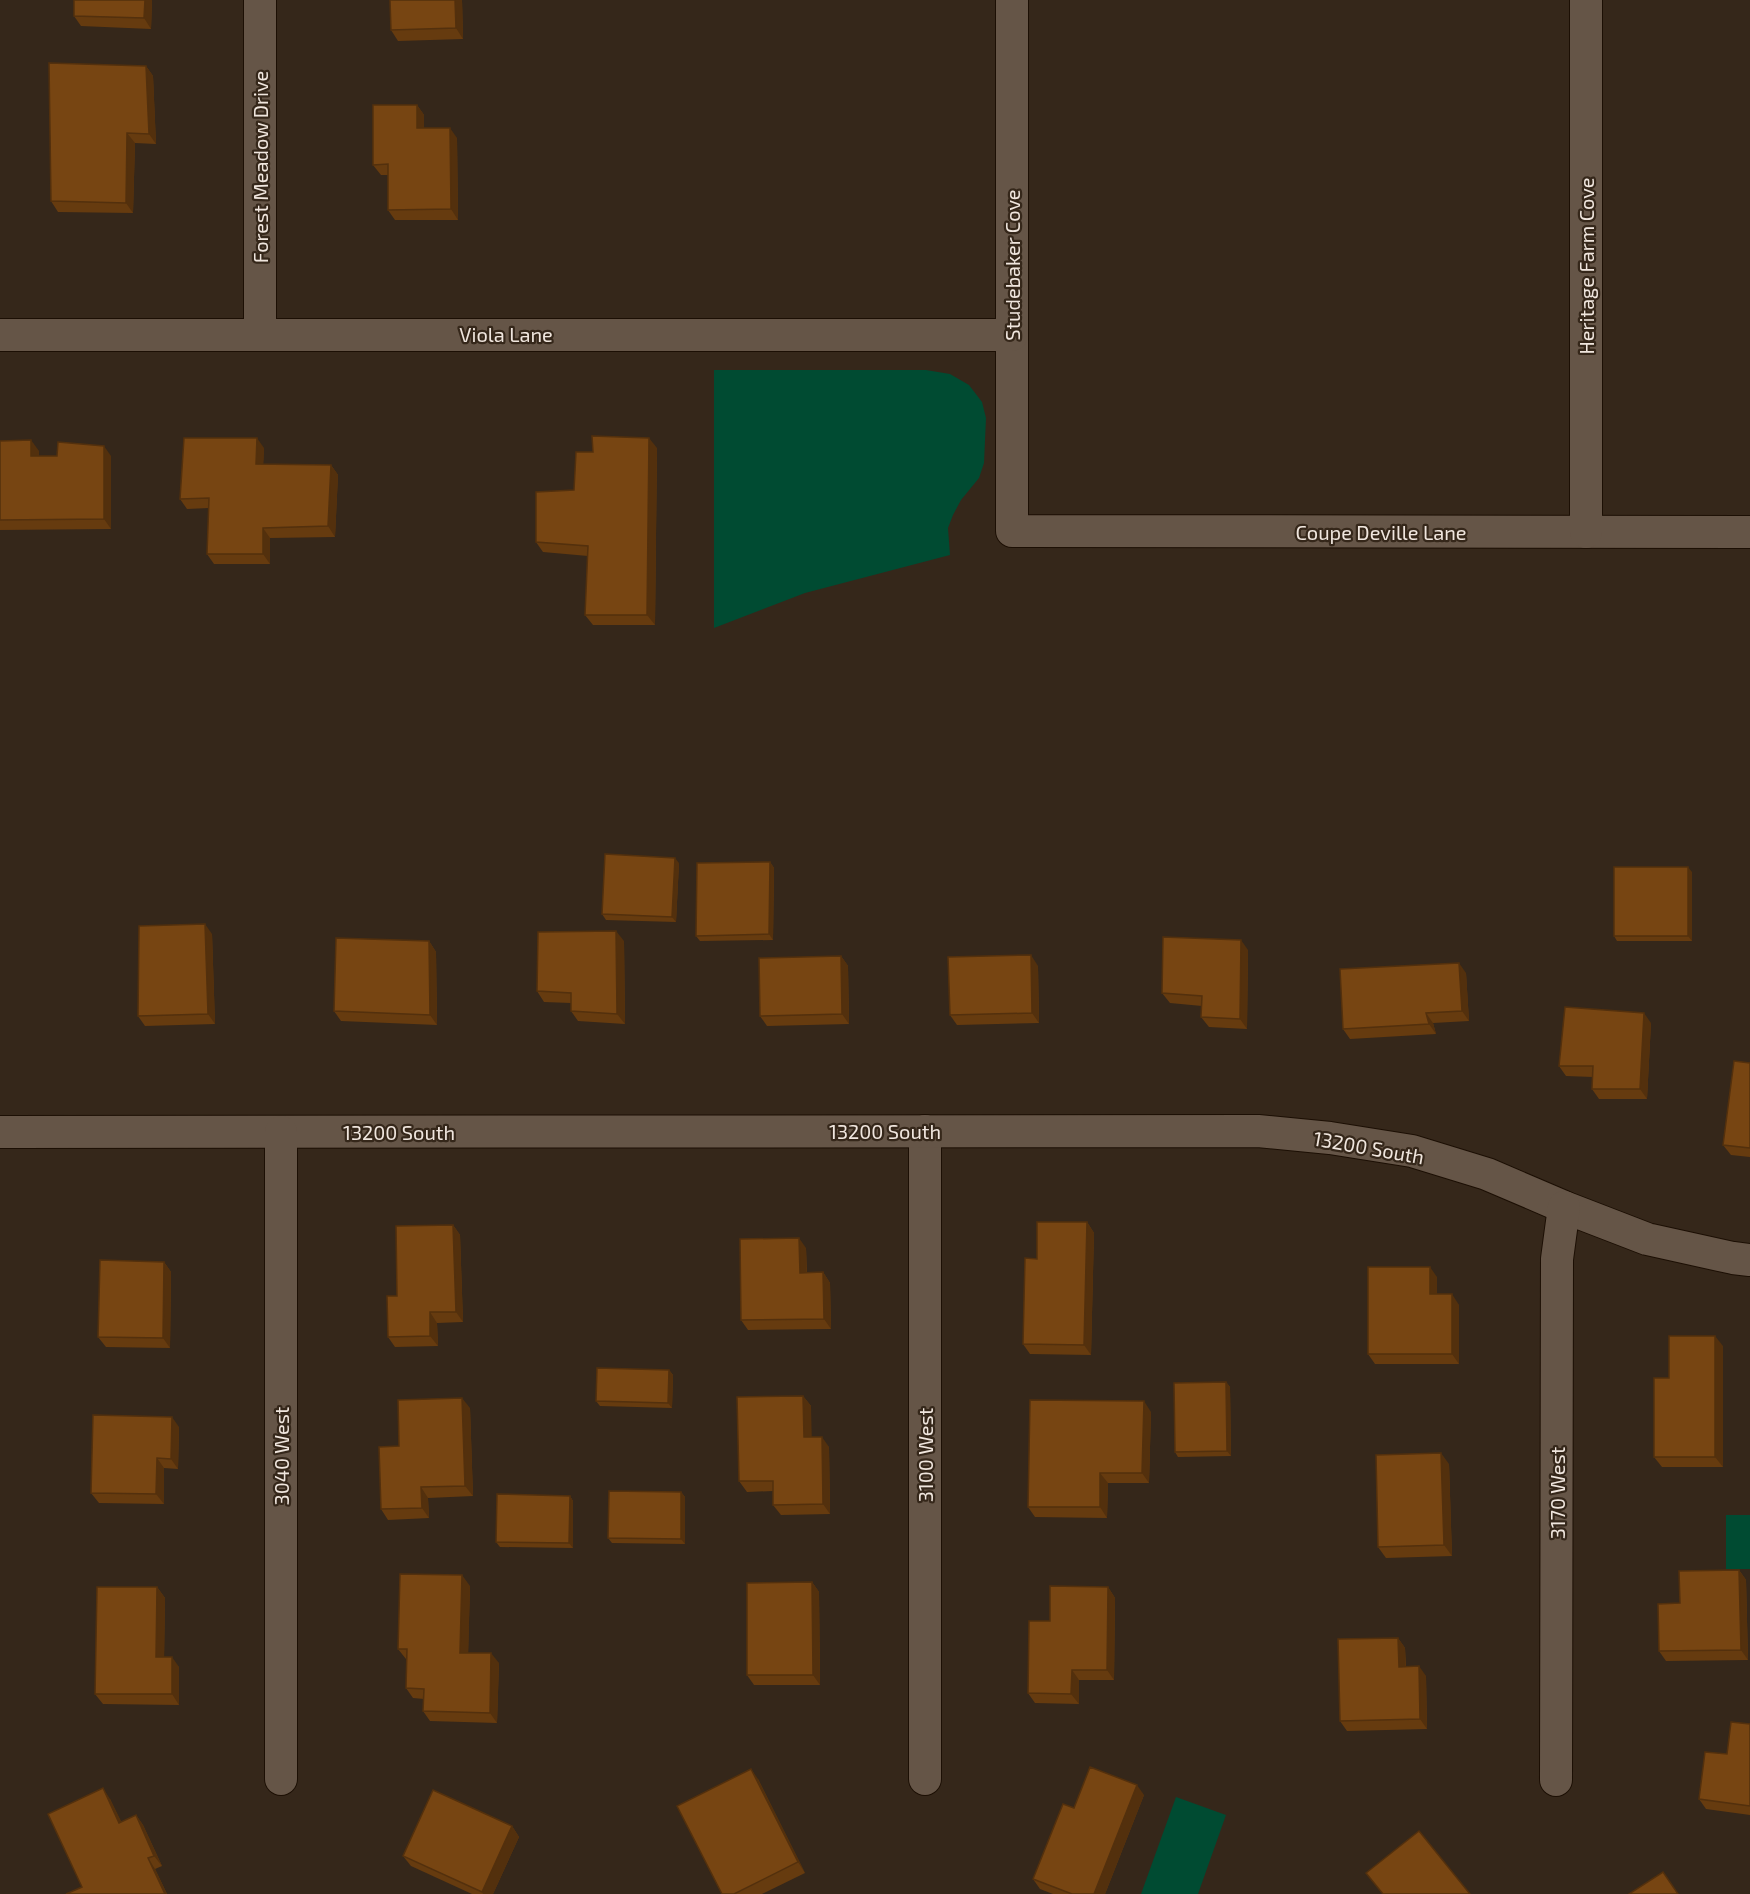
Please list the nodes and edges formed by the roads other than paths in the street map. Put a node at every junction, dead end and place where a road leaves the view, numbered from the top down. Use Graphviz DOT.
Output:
graph roads {
  1 [pos="260,0"];
  2 [pos="1012,0"];
  3 [pos="1586,0"];
  4 [pos="260,334"];
  5 [pos="0,335"];
  6 [pos="1012,335"];
  7 [pos="1012,531"];
  8 [pos="1586,532"];
  9 [pos="1750,532"];
  10 [pos="925,1131"];
  11 [pos="0,1132"];
  12 [pos="280,1132"];
  13 [pos="1564,1207"];
  14 [pos="1750,1260"];
  15 [pos="281,1779"];
  16 [pos="925,1779"];
  17 [pos="1556,1780"];
  1 -- 4 [label="street, Forest Meadow Drive"];
  2 -- 6 [label="street, Studebaker Cove"];
  3 -- 8 [label="street, Heritage Farm Cove"];
  4 -- 5 [label="street, Viola Lane"];
  4 -- 6 [label="street, Viola Lane"];
  6 -- 7 [label="street, Studebaker Cove"];
  7 -- 8 [label="street, Coupe Deville Lane"];
  8 -- 9 [label="street, Coupe Deville Lane"];
  10 -- 12 [label="street, 13200 South"];
  10 -- 13 [label="street, 13200 South"];
  10 -- 16 [label="street, 3100 West"];
  11 -- 12 [label="street, 13200 South"];
  12 -- 15 [label="street, 3040 West"];
  13 -- 14 [label="street, 13200 South"];
  13 -- 17 [label="street, 3170 West"];
}
